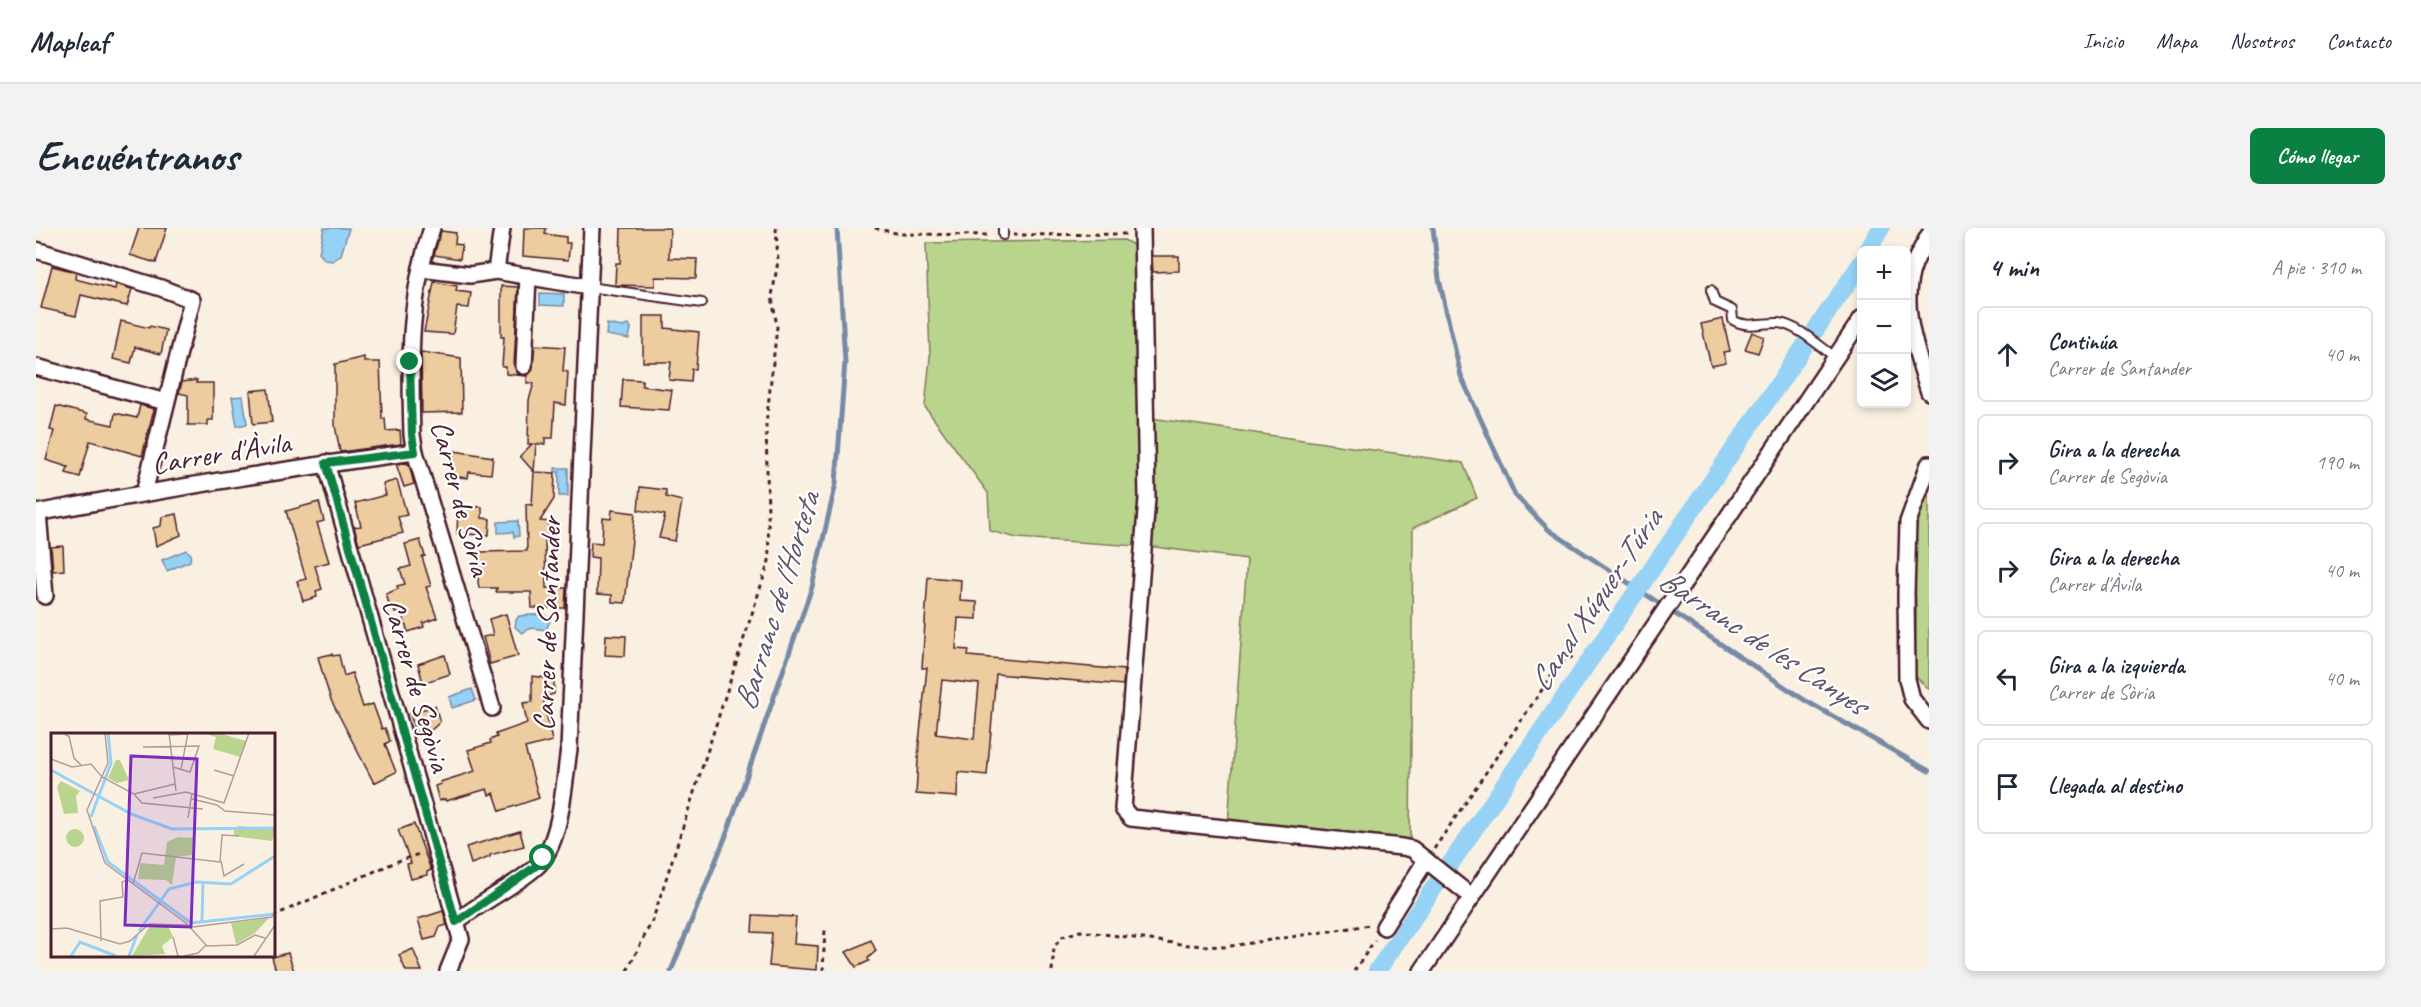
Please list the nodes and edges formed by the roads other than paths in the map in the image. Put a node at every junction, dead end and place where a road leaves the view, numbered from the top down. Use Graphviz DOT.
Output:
graph roads {
  1 [pos="432,228"];
  2 [pos="502,228"];
  3 [pos="592,228"];
  4 [pos="1142,228"];
  5 [pos="1929,235"];
  6 [pos="36,250"];
  7 [pos="1911,254"];
  8 [pos="421,269"];
  9 [pos="496,271"];
  10 [pos="528,276"];
  11 [pos="589,287"];
  12 [pos="1711,290"];
  13 [pos="702,303"];
  14 [pos="1857,325"];
  15 [pos="1835,357"];
  16 [pos="524,366"];
  17 [pos="36,367"];
  18 [pos="1929,392"];
  19 [pos="166,402"];
  20 [pos="415,452"];
  21 [pos="326,463"];
  22 [pos="1929,464"];
  23 [pos="144,493"];
  24 [pos="37,513"];
  25 [pos="45,596"];
  26 [pos="492,708"];
  27 [pos="1929,720"];
  28 [pos="1429,862"];
  29 [pos="1472,897"];
  30 [pos="456,922"];
  31 [pos="1385,924"];
  32 [pos="1425,969"];
  33 [pos="448,971"];
  1 -- 8 [label="street, Carrer de Sòria"];
  2 -- 9 [label="street"];
  3 -- 11 [label="street, Carrer de Santander"];
  4 -- 28 [label="street"];
  5 -- 7 [label="street"];
  5 -- 18 [label="street"];
  6 -- 19 [label="street"];
  8 -- 9 [label="street"];
  8 -- 20 [label="street, Carrer de Sòria"];
  9 -- 10 [label="street"];
  10 -- 11 [label="street"];
  10 -- 16 [label="street"];
  11 -- 13 [label="lane"];
  11 -- 30 [label="street, Carrer de Santander"];
  12 -- 15 [label="lane"];
  14 -- 15 [label="street"];
  15 -- 29 [label="street"];
  17 -- 19 [label="street"];
  19 -- 23 [label="street"];
  20 -- 21 [label="street, Carrer d'Àvila"];
  20 -- 26 [label="street, Carrer de Sòria"];
  21 -- 23 [label="street, Carrer d'Àvila"];
  21 -- 30 [label="street, Carrer de Segòvia"];
  22 -- 27 [label="street"];
  23 -- 24 [label="street, Carrer d'Àvila"];
  24 -- 25 [label="street"];
  28 -- 29 [label="street"];
  28 -- 31 [label="street"];
  29 -- 32 [label="street"];
  30 -- 33 [label="street"];
}
